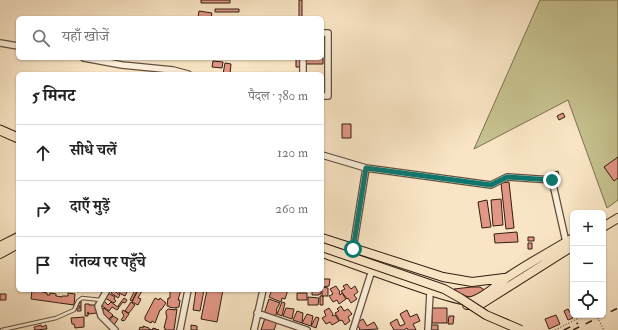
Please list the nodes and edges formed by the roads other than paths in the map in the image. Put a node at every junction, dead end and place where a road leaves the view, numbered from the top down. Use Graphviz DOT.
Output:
graph roads {
  1 [pos="324,33"];
  2 [pos="0,43"];
  3 [pos="16,46"];
  4 [pos="95,60"];
  5 [pos="303,60"];
  6 [pos="180,72"];
  7 [pos="302,72"];
  8 [pos="324,96"];
  9 [pos="0,123"];
  10 [pos="0,130"];
  11 [pos="16,130"];
  12 [pos="16,137"];
  13 [pos="324,156"];
  14 [pos="366,168"];
  15 [pos="618,212"];
  16 [pos="618,218"];
  17 [pos="606,219"];
  18 [pos="606,225"];
  19 [pos="16,238"];
  20 [pos="324,239"];
  21 [pos="570,239"];
  22 [pos="570,243"];
  23 [pos="570,243"];
  24 [pos="16,245"];
  25 [pos="0,246"];
  26 [pos="324,248"];
  27 [pos="353,249"];
  28 [pos="0,254"];
  29 [pos="324,254"];
  30 [pos="324,258"];
  31 [pos="371,272"];
  32 [pos="507,278"];
  33 [pos="106,292"];
  34 [pos="188,292"];
  35 [pos="262,292"];
  36 [pos="430,293"];
  37 [pos="102,300"];
  38 [pos="257,313"];
  39 [pos="297,328"];
  40 [pos="2,330"];
  41 [pos="115,330"];
  42 [pos="180,330"];
  43 [pos="254,330"];
  44 [pos="307,330"];
  45 [pos="353,330"];
  46 [pos="428,330"];
  47 [pos="521,330"];
  1 -- 8 [label="street"];
  2 -- 3 [label="street"];
  4 -- 6 [label="street"];
  5 -- 7 [label="street"];
  9 -- 11 [label="highway"];
  10 -- 12 [label="highway"];
  13 -- 14 [label="street"];
  14 -- 21 [label="street"];
  14 -- 27 [label="street"];
  15 -- 17 [label="main road"];
  16 -- 18 [label="main road"];
  19 -- 25 [label="main road"];
  20 -- 27 [label="main road"];
  22 -- 32 [label="main road"];
  23 -- 36 [label="main road"];
  24 -- 28 [label="main road"];
  26 -- 47 [label="main road, bridge"];
  27 -- 32 [label="main road"];
  29 -- 31 [label="main road"];
  30 -- 31 [label="main road"];
  31 -- 32 [label="main road"];
  31 -- 36 [label="main road"];
  31 -- 45 [label="street"];
  33 -- 37 [label="street"];
  34 -- 42 [label="street"];
  35 -- 38 [label="street"];
  36 -- 46 [label="street"];
  37 -- 40 [label="lane"];
  37 -- 41 [label="street"];
  38 -- 39 [label="street"];
  38 -- 43 [label="street"];
  39 -- 44 [label="street"];
}
